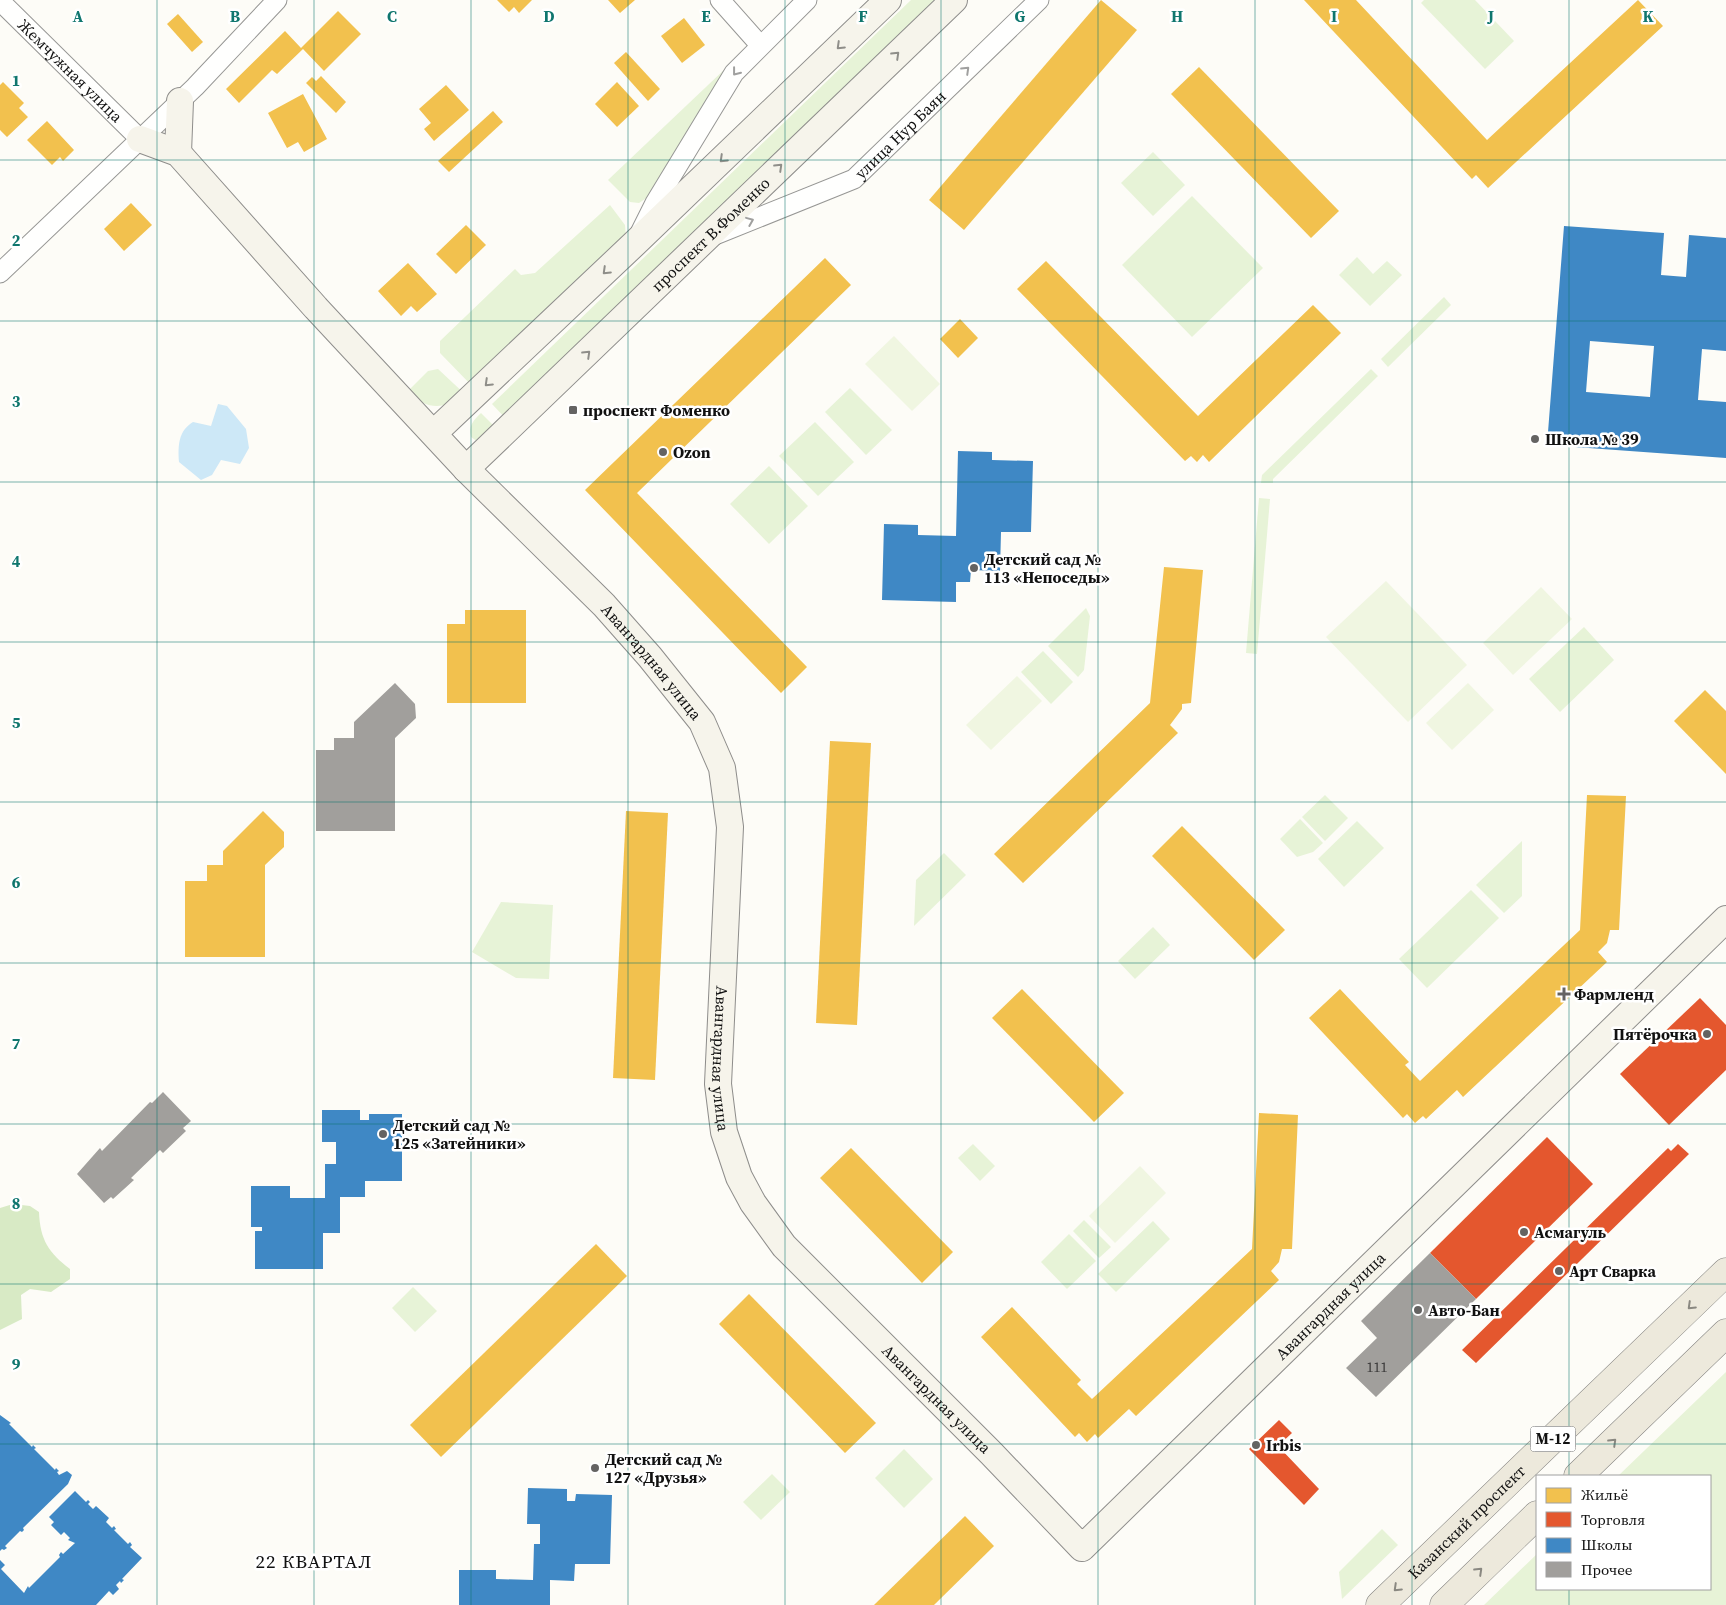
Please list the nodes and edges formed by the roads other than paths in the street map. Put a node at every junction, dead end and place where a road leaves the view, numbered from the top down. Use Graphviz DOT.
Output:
graph roads {
  1 [pos="277,0"];
  2 [pos="720,0"];
  3 [pos="806,0"];
  4 [pos="888,0"];
  5 [pos="954,0"];
  6 [pos="1039,0"];
  7 [pos="0,1"];
  8 [pos="760,45"];
  9 [pos="180,101"];
  10 [pos="140,139"];
  11 [pos="178,153"];
  12 [pos="705,239"];
  13 [pos="634,244"];
  14 [pos="0,273"];
  15 [pos="434,433"];
  16 [pos="466,469"];
  17 [pos="1726,919"];
  18 [pos="1726,1272"];
  19 [pos="1726,1333"];
  20 [pos="1579,1475"];
  21 [pos="1536,1516"];
  22 [pos="1380,1605"];
  23 [pos="1444,1605"];
  1 -- 9 [label="street"];
  2 -- 8 [label="street"];
  3 -- 8 [label="street"];
  4 -- 13 [label="street, one-way"];
  12 -- 5 [label="street, проспект В.Фоменко, one-way"];
  12 -- 6 [label="street, улица Нур Баян, one-way"];
  7 -- 10 [label="street, Жемчужная улица"];
  8 -- 13 [label="street, one-way"];
  9 -- 10 [label="street"];
  9 -- 11 [label="street"];
  10 -- 11 [label="street"];
  10 -- 14 [label="street"];
  11 -- 15 [label="street"];
  16 -- 12 [label="street, проспект В.Фоменко, one-way"];
  13 -- 15 [label="street, one-way"];
  15 -- 16 [label="street"];
  16 -- 17 [label="street, Авангардная улица"];
  18 -- 22 [label="main road, Казанский проспект / М-12, one-way"];
  20 -- 19 [label="main road, М-12, one-way"];
  23 -- 21 [label="main road, one-way"];
}
